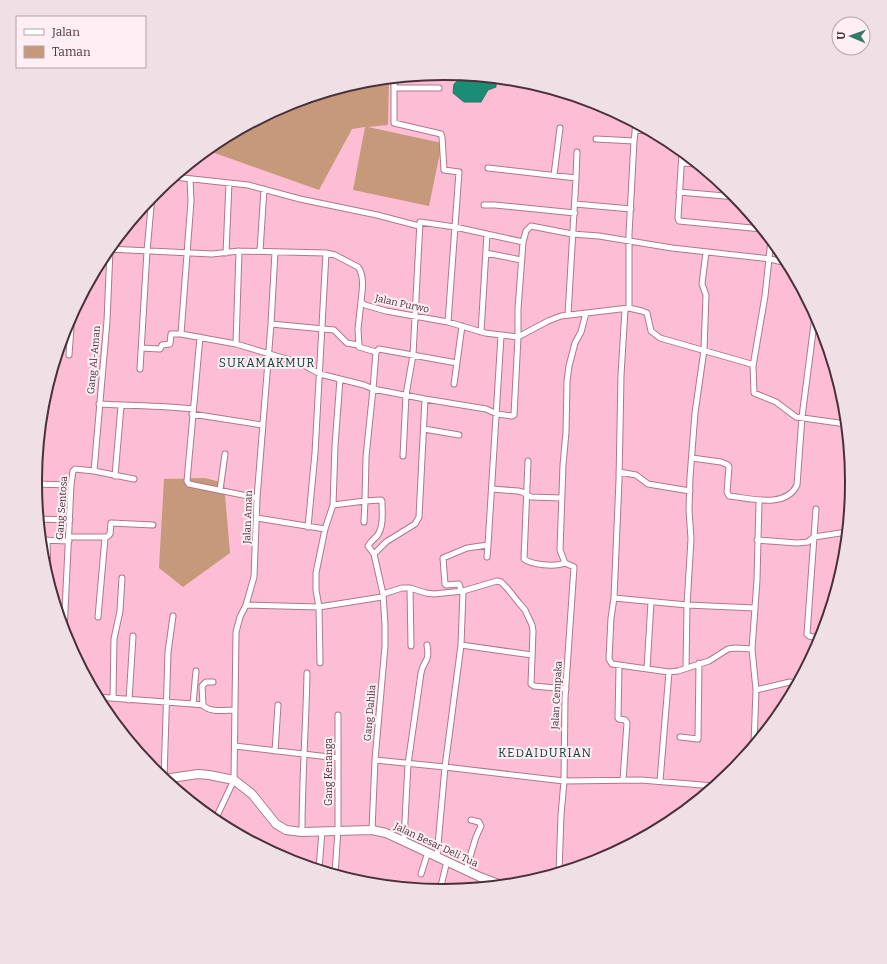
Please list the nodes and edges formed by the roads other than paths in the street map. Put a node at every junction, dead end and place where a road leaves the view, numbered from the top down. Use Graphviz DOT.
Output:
graph roads {
  1 [pos="394,84"];
  2 [pos="394,88"];
  3 [pos="439,88"];
  4 [pos="560,128"];
  5 [pos="636,130"];
  6 [pos="596,139"];
  7 [pos="634,141"];
  8 [pos="577,152"];
  9 [pos="682,159"];
  10 [pos="682,163"];
  11 [pos="689,163"];
  12 [pos="488,168"];
  13 [pos="554,175"];
  14 [pos="181,178"];
  15 [pos="576,178"];
  16 [pos="190,179"];
  17 [pos="229,183"];
  18 [pos="264,189"];
  19 [pos="680,192"];
  20 [pos="725,196"];
  21 [pos="575,204"];
  22 [pos="484,206"];
  23 [pos="151,208"];
  24 [pos="631,209"];
  25 [pos="575,213"];
  26 [pos="419,224"];
  27 [pos="455,227"];
  28 [pos="754,228"];
  29 [pos="487,234"];
  30 [pos="572,234"];
  31 [pos="629,241"];
  32 [pos="523,242"];
  33 [pos="116,250"];
  34 [pos="770,250"];
  35 [pos="147,251"];
  36 [pos="239,251"];
  37 [pos="260,251"];
  38 [pos="275,252"];
  39 [pos="706,252"];
  40 [pos="187,253"];
  41 [pos="226,253"];
  42 [pos="326,253"];
  43 [pos="486,253"];
  44 [pos="111,258"];
  45 [pos="770,259"];
  46 [pos="521,260"];
  47 [pos="778,260"];
  48 [pos="361,302"];
  49 [pos="627,308"];
  50 [pos="586,313"];
  51 [pos="568,315"];
  52 [pos="415,316"];
  53 [pos="448,322"];
  54 [pos="271,324"];
  55 [pos="462,326"];
  56 [pos="814,327"];
  57 [pos="321,328"];
  58 [pos="481,332"];
  59 [pos="71,333"];
  60 [pos="181,334"];
  61 [pos="501,336"];
  62 [pos="200,337"];
  63 [pos="518,337"];
  64 [pos="236,344"];
  65 [pos="358,345"];
  66 [pos="141,348"];
  67 [pos="704,350"];
  68 [pos="376,352"];
  69 [pos="268,354"];
  70 [pos="70,355"];
  71 [pos="412,355"];
  72 [pos="457,363"];
  73 [pos="753,366"];
  74 [pos="140,369"];
  75 [pos="320,374"];
  76 [pos="340,380"];
  77 [pos="454,384"];
  78 [pos="374,389"];
  79 [pos="406,395"];
  80 [pos="425,399"];
  81 [pos="99,404"];
  82 [pos="121,406"];
  83 [pos="193,412"];
  84 [pos="497,414"];
  85 [pos="802,417"];
  86 [pos="841,423"];
  87 [pos="262,425"];
  88 [pos="424,429"];
  89 [pos="459,435"];
  90 [pos="225,454"];
  91 [pos="403,456"];
  92 [pos="692,458"];
  93 [pos="528,461"];
  94 [pos="94,471"];
  95 [pos="620,472"];
  96 [pos="115,476"];
  97 [pos="134,479"];
  98 [pos="42,484"];
  99 [pos="71,485"];
  100 [pos="492,489"];
  101 [pos="220,490"];
  102 [pos="690,491"];
  103 [pos="527,495"];
  104 [pos="257,498"];
  105 [pos="561,498"];
  106 [pos="364,501"];
  107 [pos="759,501"];
  108 [pos="333,504"];
  109 [pos="816,509"];
  110 [pos="257,518"];
  111 [pos="44,519"];
  112 [pos="70,520"];
  113 [pos="364,522"];
  114 [pos="153,525"];
  115 [pos="308,527"];
  116 [pos="325,529"];
  117 [pos="842,533"];
  118 [pos="105,538"];
  119 [pos="814,538"];
  120 [pos="69,539"];
  121 [pos="47,540"];
  122 [pos="757,540"];
  123 [pos="47,545"];
  124 [pos="488,545"];
  125 [pos="374,554"];
  126 [pos="487,557"];
  127 [pos="565,563"];
  128 [pos="122,578"];
  129 [pos="410,588"];
  130 [pos="462,591"];
  131 [pos="383,596"];
  132 [pos="614,598"];
  133 [pos="651,602"];
  134 [pos="246,605"];
  135 [pos="687,605"];
  136 [pos="319,607"];
  137 [pos="755,608"];
  138 [pos="65,615"];
  139 [pos="173,616"];
  140 [pos="98,617"];
  141 [pos="133,636"];
  142 [pos="814,637"];
  143 [pos="461,645"];
  144 [pos="411,646"];
  145 [pos="427,646"];
  146 [pos="752,649"];
  147 [pos="532,655"];
  148 [pos="320,663"];
  149 [pos="699,664"];
  150 [pos="619,666"];
  151 [pos="686,668"];
  152 [pos="647,669"];
  153 [pos="196,670"];
  154 [pos="669,672"];
  155 [pos="307,673"];
  156 [pos="213,682"];
  157 [pos="790,682"];
  158 [pos="566,689"];
  159 [pos="756,690"];
  160 [pos="105,698"];
  161 [pos="113,698"];
  162 [pos="128,700"];
  163 [pos="166,702"];
  164 [pos="193,704"];
  165 [pos="203,705"];
  166 [pos="278,705"];
  167 [pos="235,710"];
  168 [pos="338,714"];
  169 [pos="754,735"];
  170 [pos="680,736"];
  171 [pos="235,746"];
  172 [pos="275,751"];
  173 [pos="303,755"];
  174 [pos="338,758"];
  175 [pos="375,760"];
  176 [pos="408,764"];
  177 [pos="445,766"];
  178 [pos="164,770"];
  179 [pos="172,777"];
  180 [pos="234,780"];
  181 [pos="624,780"];
  182 [pos="564,781"];
  183 [pos="660,781"];
  184 [pos="706,785"];
  185 [pos="218,814"];
  186 [pos="471,820"];
  187 [pos="338,830"];
  188 [pos="372,830"];
  189 [pos="322,831"];
  190 [pos="302,832"];
  191 [pos="404,840"];
  192 [pos="428,852"];
  193 [pos="436,856"];
  194 [pos="447,861"];
  195 [pos="319,864"];
  196 [pos="559,866"];
  197 [pos="335,869"];
  198 [pos="466,870"];
  199 [pos="421,874"];
  200 [pos="490,881"];
  201 [pos="441,884"];
  1 -- 2 [label="street"];
  2 -- 3 [label="street"];
  2 -- 27 [label="street"];
  4 -- 13 [label="street"];
  5 -- 7 [label="street"];
  6 -- 7 [label="street"];
  7 -- 24 [label="street"];
  8 -- 15 [label="street"];
  9 -- 10 [label="street"];
  10 -- 11 [label="street"];
  10 -- 19 [label="street"];
  12 -- 13 [label="street"];
  13 -- 15 [label="street"];
  14 -- 16 [label="street"];
  15 -- 21 [label="street"];
  16 -- 17 [label="street"];
  16 -- 40 [label="street"];
  17 -- 18 [label="street"];
  17 -- 41 [label="street"];
  18 -- 26 [label="street"];
  18 -- 37 [label="street"];
  19 -- 20 [label="street"];
  19 -- 28 [label="street"];
  21 -- 24 [label="street"];
  21 -- 25 [label="street"];
  22 -- 25 [label="street"];
  23 -- 35 [label="street"];
  24 -- 31 [label="street"];
  25 -- 30 [label="street"];
  26 -- 27 [label="street"];
  26 -- 52 [label="street"];
  27 -- 29 [label="street"];
  27 -- 53 [label="street"];
  29 -- 32 [label="street"];
  29 -- 43 [label="street"];
  30 -- 31 [label="street"];
  30 -- 32 [label="street"];
  30 -- 51 [label="street"];
  31 -- 39 [label="street"];
  31 -- 49 [label="street"];
  32 -- 46 [label="street"];
  33 -- 35 [label="street, Jalan Purwo"];
  34 -- 45 [label="street"];
  35 -- 40 [label="street, Jalan Purwo"];
  35 -- 66 [label="street"];
  36 -- 37 [label="street, Jalan Purwo"];
  36 -- 41 [label="street, Jalan Purwo"];
  36 -- 64 [label="street"];
  37 -- 38 [label="street, Jalan Purwo"];
  38 -- 42 [label="street, Jalan Purwo"];
  38 -- 54 [label="street, Jalan Aman"];
  39 -- 45 [label="street"];
  39 -- 67 [label="street"];
  40 -- 41 [label="street, Jalan Purwo"];
  40 -- 60 [label="street"];
  42 -- 48 [label="street, Jalan Purwo"];
  42 -- 57 [label="street"];
  43 -- 46 [label="street"];
  43 -- 58 [label="street"];
  44 -- 81 [label="street, Gang Al-Aman"];
  45 -- 47 [label="street"];
  45 -- 73 [label="street"];
  46 -- 63 [label="street"];
  48 -- 52 [label="street, Jalan Purwo"];
  48 -- 65 [label="street"];
  49 -- 50 [label="street"];
  49 -- 67 [label="street"];
  49 -- 95 [label="street"];
  50 -- 51 [label="street"];
  50 -- 105 [label="street"];
  51 -- 63 [label="street"];
  52 -- 53 [label="street, Jalan Purwo"];
  52 -- 71 [label="street"];
  53 -- 55 [label="street, Jalan Purwo"];
  54 -- 57 [label="street"];
  54 -- 69 [label="street, Jalan Aman"];
  55 -- 58 [label="street, Jalan Purwo"];
  55 -- 72 [label="street"];
  56 -- 85 [label="street"];
  57 -- 65 [label="street"];
  57 -- 75 [label="street"];
  58 -- 61 [label="street, Jalan Purwo"];
  59 -- 70 [label="street"];
  60 -- 62 [label="street"];
  60 -- 66 [label="street"];
  61 -- 63 [label="street, Jalan Purwo"];
  61 -- 84 [label="street"];
  62 -- 64 [label="street"];
  62 -- 83 [label="street"];
  63 -- 84 [label="street"];
  64 -- 69 [label="street"];
  65 -- 68 [label="street"];
  66 -- 74 [label="street"];
  67 -- 73 [label="street"];
  67 -- 92 [label="street"];
  68 -- 71 [label="street"];
  68 -- 78 [label="street"];
  69 -- 75 [label="street"];
  69 -- 87 [label="street, Jalan Aman"];
  71 -- 72 [label="street"];
  71 -- 79 [label="street"];
  72 -- 77 [label="street"];
  73 -- 85 [label="street"];
  75 -- 76 [label="street"];
  75 -- 115 [label="street"];
  76 -- 78 [label="street"];
  76 -- 108 [label="street"];
  78 -- 79 [label="street"];
  78 -- 106 [label="street"];
  79 -- 80 [label="street"];
  79 -- 91 [label="street"];
  80 -- 84 [label="street"];
  80 -- 88 [label="street"];
  81 -- 82 [label="street"];
  81 -- 94 [label="street, Gang Al-Aman"];
  82 -- 83 [label="street"];
  82 -- 96 [label="street"];
  83 -- 87 [label="street"];
  83 -- 101 [label="street"];
  84 -- 100 [label="street"];
  85 -- 86 [label="street"];
  85 -- 107 [label="street"];
  87 -- 104 [label="street, Jalan Aman"];
  88 -- 89 [label="street"];
  88 -- 125 [label="street"];
  90 -- 101 [label="street"];
  92 -- 102 [label="street"];
  92 -- 107 [label="street"];
  93 -- 103 [label="street"];
  94 -- 96 [label="street, Gang Sentosa"];
  94 -- 99 [label="street, Gang Sentosa"];
  95 -- 102 [label="street"];
  95 -- 132 [label="street"];
  96 -- 97 [label="street, Gang Sentosa"];
  98 -- 99 [label="street"];
  99 -- 112 [label="street, Gang Sentosa"];
  100 -- 103 [label="street"];
  100 -- 124 [label="street"];
  101 -- 104 [label="street"];
  102 -- 135 [label="street"];
  103 -- 105 [label="street"];
  103 -- 127 [label="street"];
  104 -- 110 [label="street, Jalan Aman"];
  105 -- 127 [label="street"];
  106 -- 108 [label="street"];
  106 -- 113 [label="street"];
  106 -- 125 [label="street, Gang Dahlia"];
  107 -- 122 [label="street"];
  108 -- 116 [label="street"];
  109 -- 119 [label="street"];
  110 -- 115 [label="street"];
  110 -- 134 [label="street, Jalan Aman"];
  111 -- 112 [label="street"];
  112 -- 120 [label="street, Gang Sentosa"];
  114 -- 118 [label="street"];
  115 -- 116 [label="street"];
  116 -- 136 [label="street"];
  117 -- 119 [label="street"];
  118 -- 120 [label="street"];
  118 -- 140 [label="street"];
  119 -- 122 [label="street"];
  119 -- 142 [label="street"];
  120 -- 121 [label="street"];
  120 -- 138 [label="street, Gang Sentosa"];
  121 -- 123 [label="street"];
  122 -- 137 [label="street"];
  124 -- 126 [label="street"];
  124 -- 130 [label="street"];
  125 -- 131 [label="street, Gang Dahlia"];
  127 -- 158 [label="street, Jalan Cempaka"];
  128 -- 161 [label="street"];
  129 -- 130 [label="street"];
  129 -- 131 [label="street"];
  129 -- 144 [label="street"];
  130 -- 143 [label="street"];
  130 -- 147 [label="street"];
  131 -- 136 [label="street"];
  131 -- 175 [label="street, Gang Dahlia"];
  132 -- 133 [label="street"];
  132 -- 150 [label="street"];
  133 -- 135 [label="street"];
  133 -- 152 [label="street"];
  134 -- 136 [label="street"];
  134 -- 167 [label="street, Jalan Aman"];
  135 -- 137 [label="street"];
  135 -- 151 [label="street"];
  136 -- 148 [label="street"];
  137 -- 146 [label="street"];
  139 -- 163 [label="street"];
  141 -- 162 [label="street"];
  143 -- 147 [label="street"];
  143 -- 177 [label="street"];
  145 -- 176 [label="street"];
  146 -- 149 [label="street"];
  146 -- 159 [label="street"];
  147 -- 158 [label="street"];
  149 -- 151 [label="street"];
  149 -- 170 [label="street"];
  150 -- 152 [label="street"];
  150 -- 181 [label="street"];
  151 -- 154 [label="street"];
  152 -- 154 [label="street"];
  153 -- 164 [label="street"];
  154 -- 183 [label="street"];
  155 -- 173 [label="street"];
  156 -- 165 [label="street"];
  157 -- 159 [label="street"];
  158 -- 182 [label="street, Jalan Cempaka"];
  159 -- 169 [label="street"];
  160 -- 161 [label="street"];
  161 -- 162 [label="street"];
  162 -- 163 [label="street"];
  163 -- 164 [label="street"];
  163 -- 178 [label="street"];
  164 -- 165 [label="street"];
  165 -- 167 [label="street"];
  166 -- 172 [label="street"];
  167 -- 171 [label="street, Jalan Aman"];
  168 -- 174 [label="street, Gang Kenanga"];
  171 -- 172 [label="street"];
  171 -- 180 [label="street, Jalan Aman"];
  172 -- 173 [label="street"];
  173 -- 174 [label="street"];
  173 -- 190 [label="street"];
  174 -- 187 [label="street, Gang Kenanga"];
  175 -- 176 [label="street"];
  175 -- 188 [label="street, Gang Dahlia"];
  176 -- 177 [label="street"];
  176 -- 191 [label="street"];
  177 -- 182 [label="street"];
  177 -- 193 [label="street"];
  179 -- 180 [label="main road, Jalan Besar Deli Tua"];
  180 -- 185 [label="street"];
  180 -- 190 [label="main road, Jalan Besar Deli Tua"];
  181 -- 182 [label="street"];
  181 -- 183 [label="street"];
  182 -- 196 [label="street, Jalan Cempaka"];
  183 -- 184 [label="street"];
  186 -- 198 [label="street"];
  187 -- 188 [label="main road, Jalan Besar Deli Tua"];
  187 -- 189 [label="main road, Jalan Besar Deli Tua"];
  187 -- 197 [label="street, Gang Kenanga"];
  188 -- 191 [label="main road, Jalan Besar Deli Tua"];
  189 -- 190 [label="main road, Jalan Besar Deli Tua"];
  189 -- 195 [label="street"];
  191 -- 192 [label="main road, Jalan Besar Deli Tua"];
  192 -- 193 [label="main road, Jalan Besar Deli Tua"];
  192 -- 199 [label="street"];
  193 -- 194 [label="main road, Jalan Besar Deli Tua"];
  194 -- 198 [label="main road, Jalan Besar Deli Tua"];
  194 -- 201 [label="street"];
  198 -- 200 [label="main road, Jalan Besar Deli Tua"];
}
